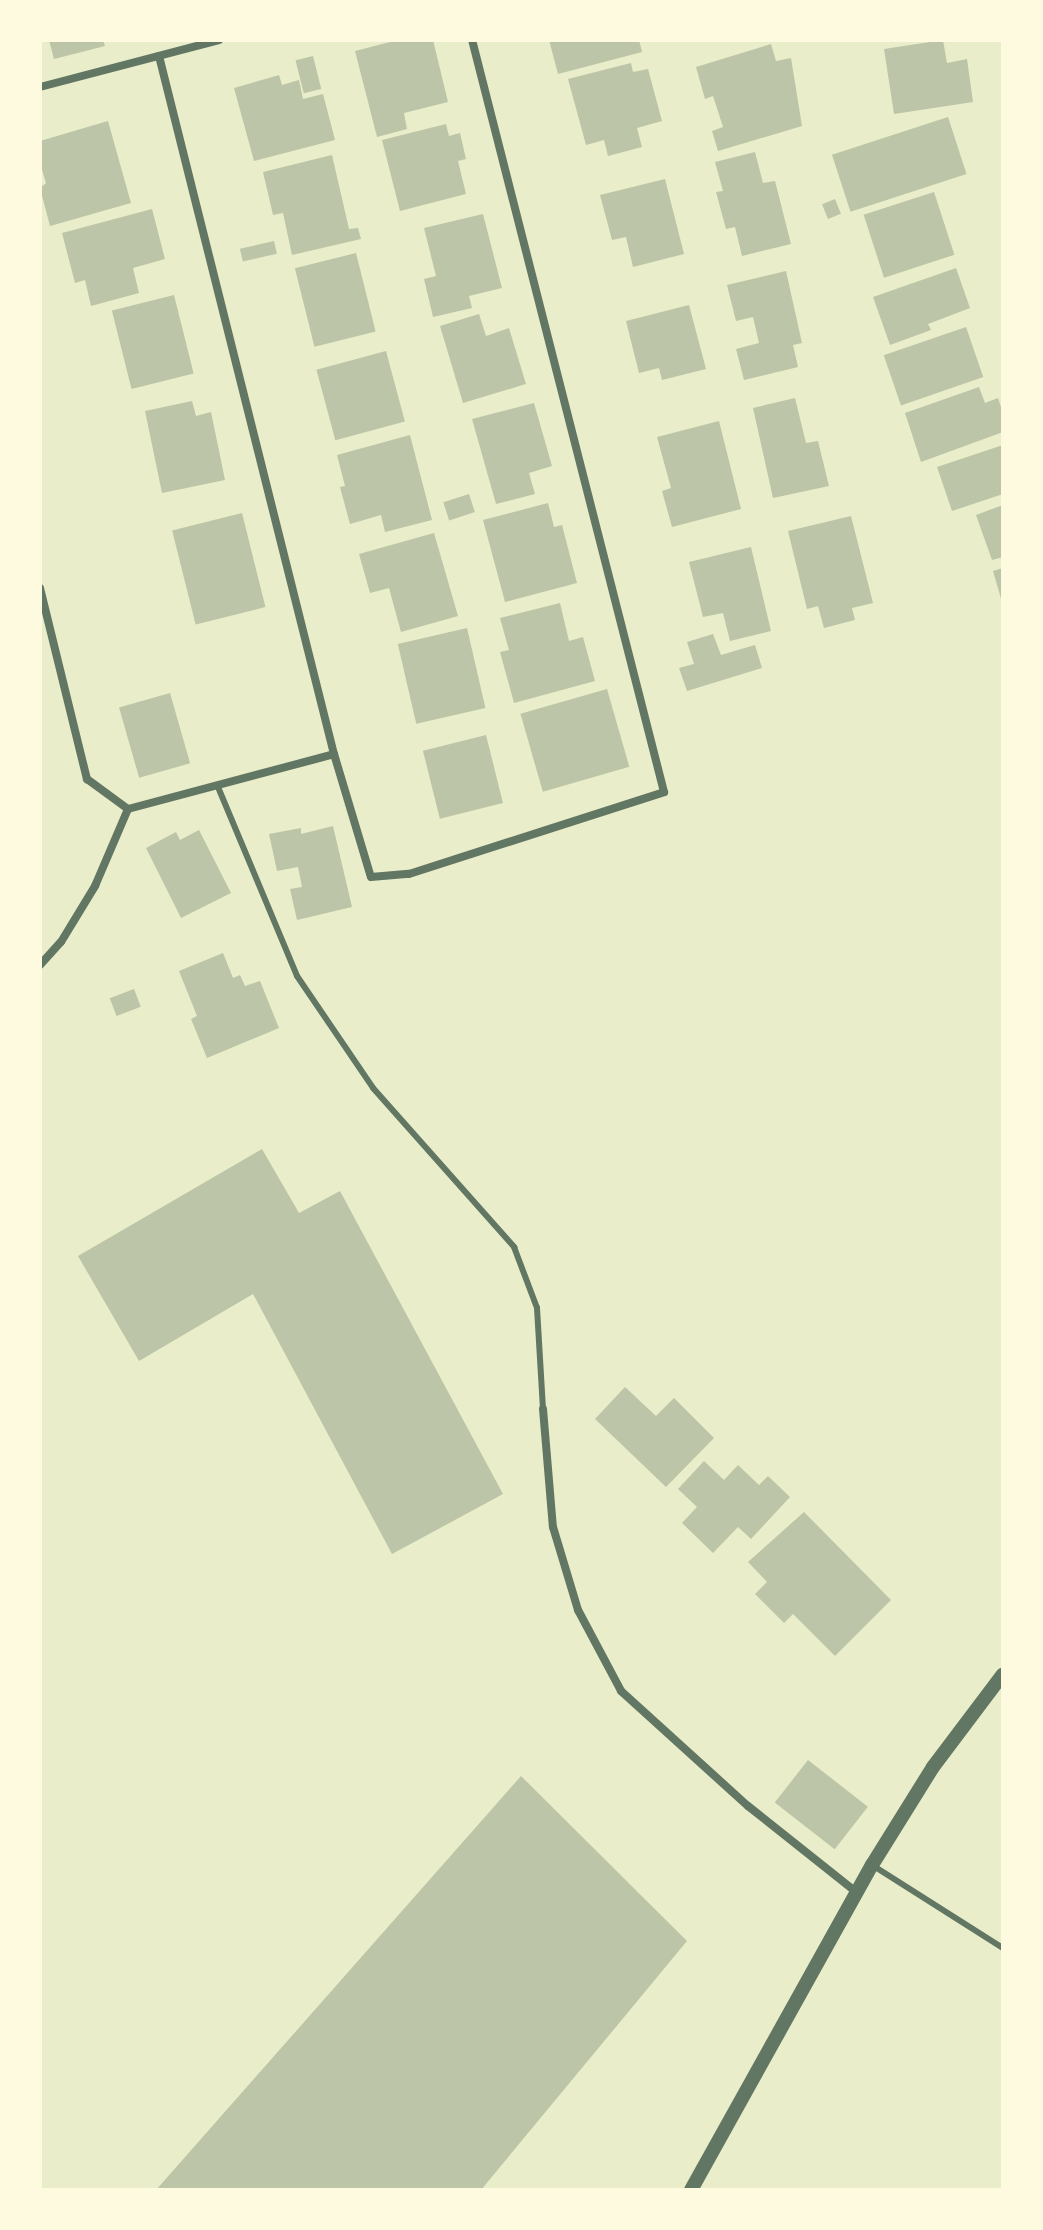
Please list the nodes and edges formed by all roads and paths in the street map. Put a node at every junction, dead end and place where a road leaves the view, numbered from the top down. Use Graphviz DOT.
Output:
graph roads {
  1 [pos="219,40"];
  2 [pos="472,40"];
  3 [pos="159,56"];
  4 [pos="40,87"];
  5 [pos="40,588"];
  6 [pos="334,754"];
  7 [pos="218,787"];
  8 [pos="128,809"];
  9 [pos="40,965"];
  10 [pos="543,1409"];
  11 [pos="1003,1674"];
  12 [pos="872,1865"];
  13 [pos="856,1892"];
  14 [pos="1003,1948"];
  15 [pos="691,2190"];
  1 -- 3 [label="street"];
  2 -- 6 [label="street"];
  3 -- 4 [label="street"];
  3 -- 6 [label="street"];
  5 -- 8 [label="street"];
  6 -- 7 [label="street"];
  7 -- 8 [label="street"];
  7 -- 10 [label="lane"];
  8 -- 9 [label="street"];
  10 -- 13 [label="street"];
  11 -- 12 [label="street"];
  12 -- 13 [label="street"];
  12 -- 14 [label="lane"];
  13 -- 15 [label="street"];
}
